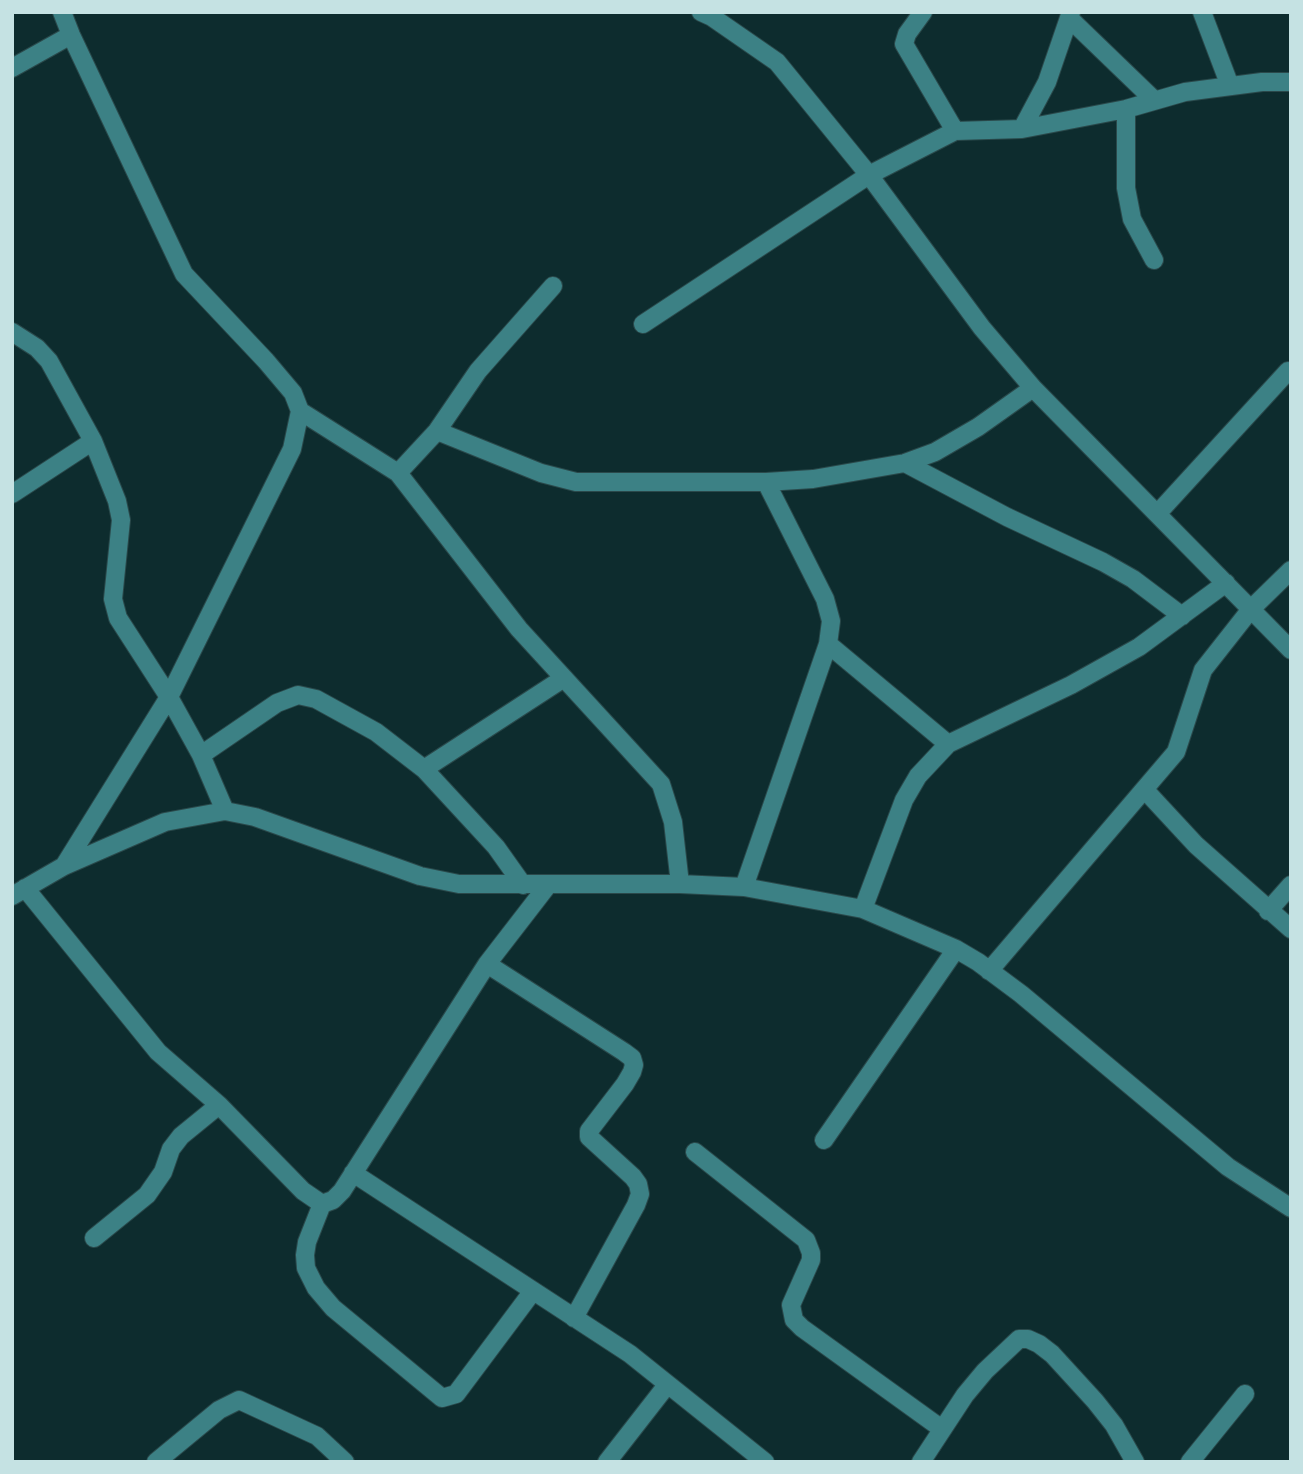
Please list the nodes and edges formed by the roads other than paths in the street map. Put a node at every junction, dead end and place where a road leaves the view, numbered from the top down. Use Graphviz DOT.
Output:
graph roads {
  1 [pos="62,12"];
  2 [pos="701,12"];
  3 [pos="923,12"];
  4 [pos="1202,12"];
  5 [pos="1071,16"];
  6 [pos="71,35"];
  7 [pos="12,68"];
  8 [pos="1291,82"];
  9 [pos="1230,86"];
  10 [pos="1154,100"];
  11 [pos="1126,109"];
  12 [pos="1021,129"];
  13 [pos="955,131"];
  14 [pos="869,175"];
  15 [pos="1154,260"];
  16 [pos="553,286"];
  17 [pos="643,324"];
  18 [pos="12,332"];
  19 [pos="1287,371"];
  20 [pos="1033,388"];
  21 [pos="300,411"];
  22 [pos="437,431"];
  23 [pos="93,440"];
  24 [pos="905,463"];
  25 [pos="398,473"];
  26 [pos="766,482"];
  27 [pos="12,494"];
  28 [pos="1158,513"];
  29 [pos="1291,570"];
  30 [pos="1226,583"];
  31 [pos="1251,609"];
  32 [pos="1182,616"];
  33 [pos="828,644"];
  34 [pos="1291,650"];
  35 [pos="564,678"];
  36 [pos="169,697"];
  37 [pos="948,744"];
  38 [pos="201,755"];
  39 [pos="424,769"];
  40 [pos="1145,790"];
  41 [pos="225,811"];
  42 [pos="64,866"];
  43 [pos="680,884"];
  44 [pos="523,885"];
  45 [pos="548,885"];
  46 [pos="1291,885"];
  47 [pos="744,887"];
  48 [pos="19,892"];
  49 [pos="863,909"];
  50 [pos="1268,911"];
  51 [pos="1291,929"];
  52 [pos="956,949"];
  53 [pos="487,964"];
  54 [pos="989,971"];
  55 [pos="219,1105"];
  56 [pos="824,1140"];
  57 [pos="695,1152"];
  58 [pos="353,1173"];
  59 [pos="322,1204"];
  60 [pos="1290,1206"];
  61 [pos="94,1238"];
  62 [pos="533,1291"];
  63 [pos="574,1318"];
  64 [pos="667,1385"];
  65 [pos="1245,1394"];
  66 [pos="942,1429"];
  67 [pos="156,1462"];
  68 [pos="345,1462"];
  69 [pos="607,1462"];
  70 [pos="765,1462"];
  71 [pos="920,1462"];
  72 [pos="1135,1462"];
  73 [pos="1190,1462"];
  1 -- 6 [label="street"];
  2 -- 14 [label="street"];
  3 -- 13 [label="street"];
  4 -- 9 [label="street"];
  5 -- 10 [label="street"];
  5 -- 12 [label="street"];
  6 -- 7 [label="street"];
  6 -- 21 [label="street"];
  8 -- 9 [label="street"];
  9 -- 10 [label="street"];
  10 -- 11 [label="street"];
  11 -- 12 [label="street"];
  11 -- 15 [label="street"];
  12 -- 13 [label="street"];
  13 -- 14 [label="street"];
  14 -- 17 [label="street"];
  14 -- 20 [label="street"];
  16 -- 22 [label="street"];
  18 -- 23 [label="street"];
  19 -- 28 [label="street"];
  20 -- 24 [label="street"];
  20 -- 28 [label="street"];
  21 -- 25 [label="street"];
  21 -- 36 [label="street"];
  22 -- 25 [label="street"];
  22 -- 26 [label="street"];
  23 -- 27 [label="street"];
  23 -- 36 [label="street"];
  24 -- 26 [label="street"];
  24 -- 32 [label="street"];
  25 -- 35 [label="street"];
  26 -- 33 [label="street"];
  28 -- 30 [label="street"];
  29 -- 31 [label="street"];
  30 -- 31 [label="street"];
  30 -- 32 [label="street"];
  31 -- 34 [label="street"];
  31 -- 40 [label="street"];
  32 -- 37 [label="street"];
  33 -- 37 [label="street"];
  33 -- 47 [label="street"];
  35 -- 39 [label="street"];
  35 -- 43 [label="street"];
  36 -- 38 [label="street"];
  36 -- 42 [label="street"];
  37 -- 49 [label="street"];
  38 -- 39 [label="street"];
  38 -- 41 [label="street"];
  39 -- 44 [label="street"];
  40 -- 50 [label="street"];
  40 -- 54 [label="street"];
  41 -- 42 [label="street"];
  41 -- 44 [label="street"];
  42 -- 48 [label="street"];
  43 -- 45 [label="street"];
  43 -- 47 [label="street"];
  44 -- 45 [label="street"];
  45 -- 53 [label="street"];
  46 -- 50 [label="street"];
  47 -- 49 [label="street"];
  48 -- 55 [label="street"];
  49 -- 52 [label="street"];
  50 -- 51 [label="street"];
  52 -- 54 [label="street"];
  52 -- 56 [label="street"];
  53 -- 58 [label="street"];
  53 -- 63 [label="street"];
  54 -- 60 [label="street"];
  55 -- 59 [label="street"];
  55 -- 61 [label="street"];
  57 -- 66 [label="street"];
  58 -- 59 [label="street"];
  58 -- 62 [label="street"];
  59 -- 62 [label="street"];
  62 -- 63 [label="street"];
  63 -- 64 [label="street"];
  64 -- 69 [label="street"];
  64 -- 70 [label="street"];
  65 -- 73 [label="street"];
  66 -- 71 [label="street"];
  66 -- 72 [label="street"];
  67 -- 68 [label="street"];
}
